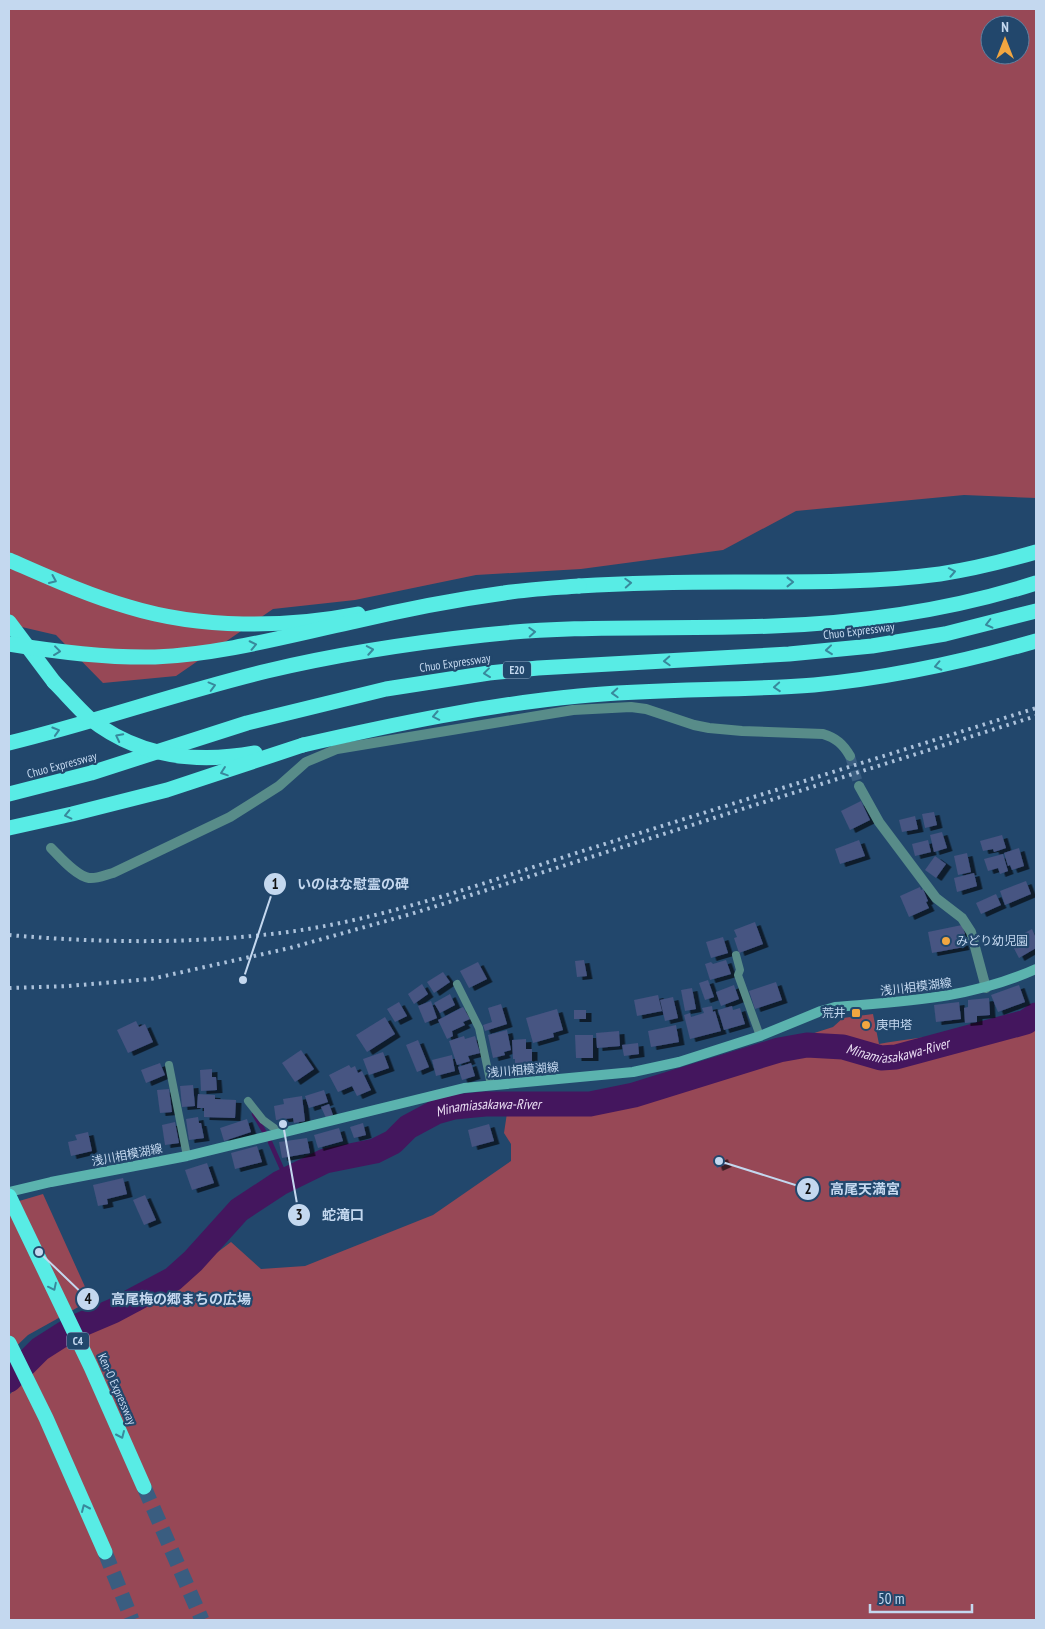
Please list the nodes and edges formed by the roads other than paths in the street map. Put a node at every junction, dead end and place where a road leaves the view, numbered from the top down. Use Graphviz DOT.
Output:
graph roads {
  1 [pos="1036,552"];
  2 [pos="9,560"];
  3 [pos="1036,583"];
  4 [pos="506,592"];
  5 [pos="1036,611"];
  6 [pos="9,622"];
  7 [pos="1036,641"];
  8 [pos="9,644"];
  9 [pos="9,743"];
  10 [pos="303,745"];
  11 [pos="850,756"];
  12 [pos="859,786"];
  13 [pos="9,794"];
  14 [pos="9,828"];
  15 [pos="51,848"];
  16 [pos="736,954"];
  17 [pos="1036,970"];
  18 [pos="457,984"];
  19 [pos="986,988"];
  20 [pos="760,1036"];
  21 [pos="169,1066"];
  22 [pos="491,1085"];
  23 [pos="248,1101"];
  24 [pos="281,1133"];
  25 [pos="187,1156"];
  26 [pos="9,1192"];
  27 [pos="9,1196"];
  28 [pos="9,1343"];
  29 [pos="144,1487"];
  30 [pos="105,1552"];
  4 -- 1 [label="highway, one-way, bridge"];
  2 -- 4 [label="highway, one-way, bridge"];
  9 -- 3 [label="highway, Chuo Expressway, one-way"];
  8 -- 4 [label="highway, one-way, bridge"];
  5 -- 13 [label="highway, Chuo Expressway / E20, one-way"];
  10 -- 6 [label="highway, one-way, bridge"];
  7 -- 10 [label="highway, one-way"];
  10 -- 14 [label="highway, one-way, bridge"];
  11 -- 15 [label="street"];
  12 -- 19 [label="street"];
  16 -- 20 [label="lane"];
  17 -- 19 [label="main road, 浅川相模湖線"];
  18 -- 22 [label="lane"];
  19 -- 20 [label="main road, 浅川相模湖線"];
  20 -- 22 [label="main road, 浅川相模湖線"];
  21 -- 25 [label="lane"];
  22 -- 24 [label="main road, 浅川相模湖線"];
  23 -- 24 [label="lane"];
  24 -- 25 [label="main road, 浅川相模湖線"];
  25 -- 26 [label="main road, 浅川相模湖線"];
  27 -- 29 [label="highway, Ken-O Expressway / C4, one-way"];
  30 -- 28 [label="highway, one-way"];
}
